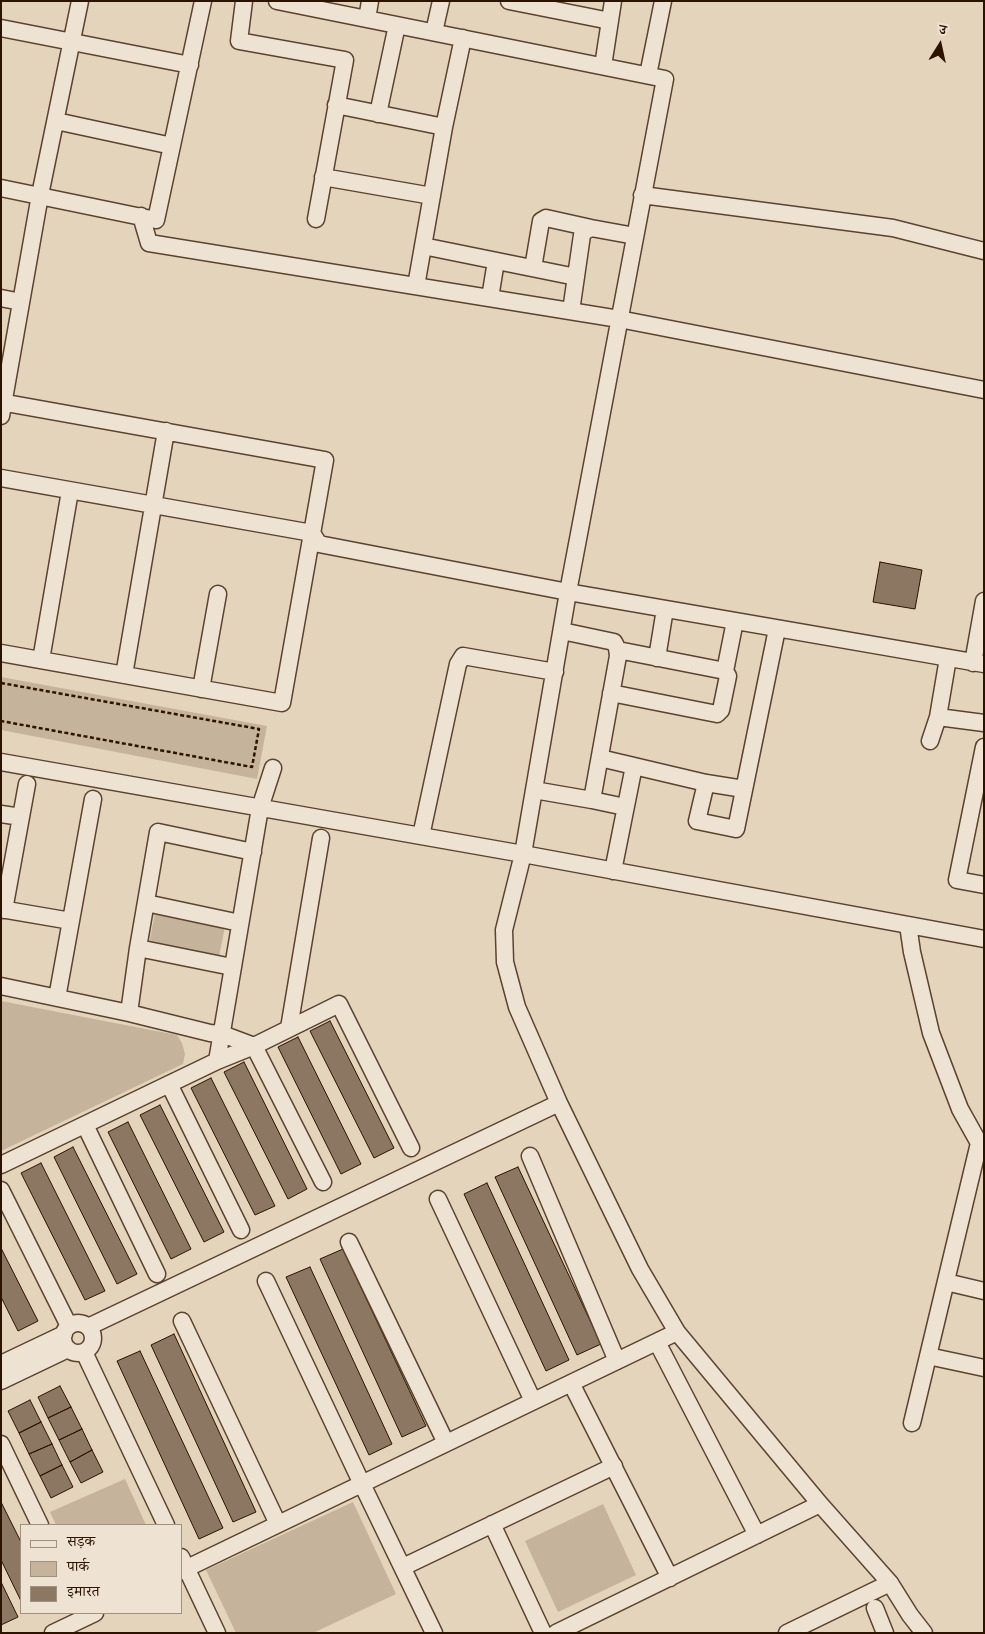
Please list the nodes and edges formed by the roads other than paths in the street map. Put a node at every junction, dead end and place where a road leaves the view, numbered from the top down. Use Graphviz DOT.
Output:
graph roads {
  1 [pos="80,1"];
  2 [pos="203,1"];
  3 [pos="244,1"];
  4 [pos="278,1"];
  5 [pos="370,1"];
  6 [pos="441,1"];
  7 [pos="509,1"];
  8 [pos="614,1"];
  9 [pos="663,1"];
  10 [pos="560,6"];
  11 [pos="367,19"];
  12 [pos="610,21"];
  13 [pos="397,25"];
  14 [pos="1,28"];
  15 [pos="434,32"];
  16 [pos="463,38"];
  17 [pos="72,42"];
  18 [pos="190,65"];
  19 [pos="603,66"];
  20 [pos="648,75"];
  21 [pos="336,105"];
  22 [pos="378,114"];
  23 [pos="56,122"];
  24 [pos="444,127"];
  25 [pos="172,146"];
  26 [pos="323,177"];
  27 [pos="1,188"];
  28 [pos="40,195"];
  29 [pos="642,195"];
  30 [pos="432,196"];
  31 [pos="141,216"];
  32 [pos="316,219"];
  33 [pos="591,228"];
  34 [pos="635,236"];
  35 [pos="423,246"];
  36 [pos="984,251"];
  37 [pos="496,261"];
  38 [pos="533,268"];
  39 [pos="576,277"];
  40 [pos="416,286"];
  41 [pos="1,298"];
  42 [pos="490,298"];
  43 [pos="21,302"];
  44 [pos="571,311"];
  45 [pos="619,319"];
  46 [pos="984,390"];
  47 [pos="2,406"];
  48 [pos="166,432"];
  49 [pos="1,478"];
  50 [pos="70,491"];
  51 [pos="153,505"];
  52 [pos="312,534"];
  53 [pos="568,592"];
  54 [pos="218,594"];
  55 [pos="984,601"];
  56 [pos="665,609"];
  57 [pos="735,621"];
  58 [pos="777,628"];
  59 [pos="562,632"];
  60 [pos="618,650"];
  61 [pos="1,653"];
  62 [pos="657,658"];
  63 [pos="948,658"];
  64 [pos="41,660"];
  65 [pos="978,663"];
  66 [pos="725,671"];
  67 [pos="555,672"];
  68 [pos="124,675"];
  69 [pos="201,689"];
  70 [pos="611,693"];
  71 [pos="938,717"];
  72 [pos="984,723"];
  73 [pos="930,741"];
  74 [pos="984,746"];
  75 [pos="600,758"];
  76 [pos="1,762"];
  77 [pos="634,766"];
  78 [pos="273,768"];
  79 [pos="706,783"];
  80 [pos="27,784"];
  81 [pos="744,789"];
  82 [pos="534,790"];
  83 [pos="92,799"];
  84 [pos="592,800"];
  85 [pos="260,808"];
  86 [pos="625,808"];
  87 [pos="1,814"];
  88 [pos="21,817"];
  89 [pos="421,836"];
  90 [pos="321,838"];
  91 [pos="253,852"];
  92 [pos="523,854"];
  93 [pos="613,871"];
  94 [pos="984,885"];
  95 [pos="146,903"];
  96 [pos="3,909"];
  97 [pos="71,920"];
  98 [pos="240,923"];
  99 [pos="908,925"];
  100 [pos="984,939"];
  101 [pos="138,948"];
  102 [pos="232,967"];
  103 [pos="1,986"];
  104 [pos="57,998"];
  105 [pos="129,1013"];
  106 [pos="289,1028"];
  107 [pos="222,1034"];
  108 [pos="254,1046"];
  109 [pos="217,1061"];
  110 [pos="170,1084"];
  111 [pos="560,1103"];
  112 [pos="85,1125"];
  113 [pos="981,1144"];
  114 [pos="411,1148"];
  115 [pos="530,1156"];
  116 [pos="1,1165"];
  117 [pos="323,1182"];
  118 [pos="1,1190"];
  119 [pos="438,1200"];
  120 [pos="241,1230"];
  121 [pos="349,1242"];
  122 [pos="157,1274"];
  123 [pos="266,1281"];
  124 [pos="946,1282"];
  125 [pos="984,1291"];
  126 [pos="182,1321"];
  127 [pos="88,1327"];
  128 [pos="677,1332"];
  129 [pos="71,1340"];
  130 [pos="657,1342"];
  131 [pos="928,1356"];
  132 [pos="617,1361"];
  133 [pos="1,1364"];
  134 [pos="984,1368"];
  135 [pos="1,1381"];
  136 [pos="571,1383"];
  137 [pos="533,1401"];
  138 [pos="912,1423"];
  139 [pos="446,1443"];
  140 [pos="1,1444"];
  141 [pos="614,1466"];
  142 [pos="362,1484"];
  143 [pos="820,1504"];
  144 [pos="40,1524"];
  145 [pos="165,1524"];
  146 [pos="278,1524"];
  147 [pos="492,1524"];
  148 [pos="757,1535"];
  149 [pos="183,1566"];
  150 [pos="403,1567"];
  151 [pos="670,1578"];
  152 [pos="890,1583"];
  153 [pos="875,1608"];
  154 [pos="87,1614"];
  155 [pos="53,1633"];
  156 [pos="217,1633"];
  157 [pos="434,1633"];
  158 [pos="542,1633"];
  159 [pos="556,1633"];
  160 [pos="787,1633"];
  161 [pos="885,1633"];
  162 [pos="924,1633"];
  1 -- 17 [label="street"];
  2 -- 18 [label="street"];
  3 -- 21 [label="street"];
  4 -- 11 [label="street"];
  5 -- 11 [label="street"];
  6 -- 15 [label="street"];
  7 -- 10 [label="street"];
  8 -- 12 [label="street"];
  9 -- 20 [label="street"];
  10 -- 12 [label="street"];
  11 -- 13 [label="street"];
  12 -- 19 [label="street"];
  13 -- 15 [label="street"];
  13 -- 22 [label="street"];
  14 -- 17 [label="street"];
  15 -- 16 [label="street"];
  16 -- 19 [label="street"];
  16 -- 24 [label="street"];
  17 -- 18 [label="street"];
  17 -- 23 [label="street"];
  18 -- 25 [label="street"];
  19 -- 20 [label="street"];
  20 -- 29 [label="street"];
  21 -- 22 [label="street"];
  21 -- 26 [label="street"];
  22 -- 24 [label="street"];
  23 -- 25 [label="street"];
  23 -- 28 [label="street"];
  24 -- 30 [label="street"];
  25 -- 31 [label="street"];
  26 -- 30 [label="street"];
  26 -- 32 [label="street"];
  27 -- 28 [label="street"];
  28 -- 31 [label="street"];
  28 -- 43 [label="street"];
  29 -- 34 [label="street"];
  29 -- 36 [label="street"];
  30 -- 35 [label="street"];
  31 -- 40 [label="street"];
  33 -- 34 [label="street"];
  33 -- 38 [label="street"];
  33 -- 39 [label="street"];
  34 -- 45 [label="street"];
  35 -- 37 [label="street"];
  35 -- 40 [label="street"];
  37 -- 38 [label="street"];
  37 -- 42 [label="street"];
  38 -- 39 [label="street"];
  39 -- 44 [label="street"];
  40 -- 42 [label="street"];
  41 -- 43 [label="street"];
  42 -- 44 [label="street"];
  43 -- 47 [label="street"];
  44 -- 45 [label="street"];
  45 -- 46 [label="street"];
  45 -- 53 [label="street"];
  47 -- 48 [label="street"];
  48 -- 51 [label="street"];
  48 -- 52 [label="street"];
  49 -- 50 [label="street"];
  50 -- 51 [label="street"];
  50 -- 64 [label="street"];
  51 -- 52 [label="street"];
  51 -- 68 [label="street"];
  52 -- 53 [label="street"];
  52 -- 69 [label="street"];
  53 -- 56 [label="street"];
  53 -- 59 [label="street"];
  54 -- 69 [label="street"];
  55 -- 65 [label="street"];
  56 -- 57 [label="street"];
  56 -- 62 [label="street"];
  57 -- 58 [label="street"];
  57 -- 66 [label="street"];
  58 -- 63 [label="street"];
  58 -- 81 [label="street"];
  59 -- 60 [label="street"];
  59 -- 67 [label="street"];
  60 -- 62 [label="street"];
  60 -- 70 [label="street"];
  61 -- 64 [label="street"];
  62 -- 66 [label="street"];
  63 -- 65 [label="street"];
  63 -- 71 [label="street"];
  64 -- 68 [label="street"];
  66 -- 70 [label="street"];
  67 -- 82 [label="street"];
  67 -- 89 [label="street"];
  68 -- 69 [label="street"];
  70 -- 75 [label="street"];
  71 -- 72 [label="street"];
  71 -- 73 [label="street"];
  74 -- 94 [label="street"];
  75 -- 77 [label="street"];
  75 -- 84 [label="street"];
  76 -- 85 [label="street"];
  77 -- 79 [label="street"];
  77 -- 86 [label="street"];
  78 -- 85 [label="street"];
  79 -- 81 [label="street"];
  79 -- 81 [label="street"];
  80 -- 88 [label="street"];
  82 -- 84 [label="street"];
  82 -- 92 [label="street"];
  83 -- 97 [label="street"];
  84 -- 86 [label="street"];
  85 -- 89 [label="street"];
  85 -- 91 [label="street"];
  86 -- 93 [label="street"];
  87 -- 88 [label="street"];
  88 -- 96 [label="street"];
  89 -- 92 [label="street"];
  90 -- 106 [label="street"];
  91 -- 95 [label="street"];
  91 -- 98 [label="street"];
  92 -- 93 [label="street"];
  92 -- 111 [label="street"];
  93 -- 99 [label="street"];
  95 -- 98 [label="street"];
  95 -- 101 [label="street"];
  96 -- 97 [label="street"];
  97 -- 104 [label="street"];
  98 -- 102 [label="street"];
  99 -- 100 [label="street"];
  99 -- 113 [label="street"];
  101 -- 102 [label="street"];
  101 -- 105 [label="street"];
  102 -- 107 [label="street"];
  103 -- 104 [label="street"];
  104 -- 105 [label="street"];
  105 -- 107 [label="street"];
  106 -- 108 [label="street"];
  106 -- 114 [label="street"];
  107 -- 108 [label="street"];
  107 -- 109 [label="street"];
  108 -- 109 [label="street"];
  108 -- 117 [label="street"];
  109 -- 110 [label="street"];
  110 -- 112 [label="street"];
  110 -- 120 [label="street"];
  111 -- 127 [label="street"];
  111 -- 128 [label="street"];
  112 -- 116 [label="street"];
  112 -- 122 [label="street"];
  113 -- 124 [label="street"];
  115 -- 132 [label="street"];
  118 -- 129 [label="street"];
  119 -- 137 [label="street"];
  121 -- 139 [label="street"];
  123 -- 142 [label="street"];
  124 -- 125 [label="street"];
  124 -- 131 [label="street"];
  126 -- 146 [label="street"];
  127 -- 129 [label="street"];
  127 -- 129 [label="street"];
  128 -- 130 [label="street"];
  128 -- 143 [label="street"];
  129 -- 133 [label="street"];
  129 -- 135 [label="street"];
  129 -- 145 [label="street"];
  130 -- 132 [label="street"];
  130 -- 148 [label="street"];
  131 -- 134 [label="street"];
  131 -- 138 [label="street"];
  132 -- 136 [label="street"];
  136 -- 137 [label="street"];
  136 -- 141 [label="street"];
  137 -- 139 [label="street"];
  139 -- 142 [label="street"];
  140 -- 144 [label="street"];
  141 -- 147 [label="street"];
  141 -- 151 [label="street"];
  142 -- 146 [label="street"];
  142 -- 150 [label="street"];
  143 -- 148 [label="street"];
  143 -- 152 [label="street"];
  146 -- 149 [label="street"];
  147 -- 150 [label="street"];
  147 -- 158 [label="street"];
  148 -- 151 [label="street"];
  149 -- 156 [label="street"];
  150 -- 157 [label="street"];
  151 -- 159 [label="street"];
  152 -- 160 [label="street"];
  152 -- 162 [label="street"];
  153 -- 161 [label="street"];
  154 -- 155 [label="street"];
}
